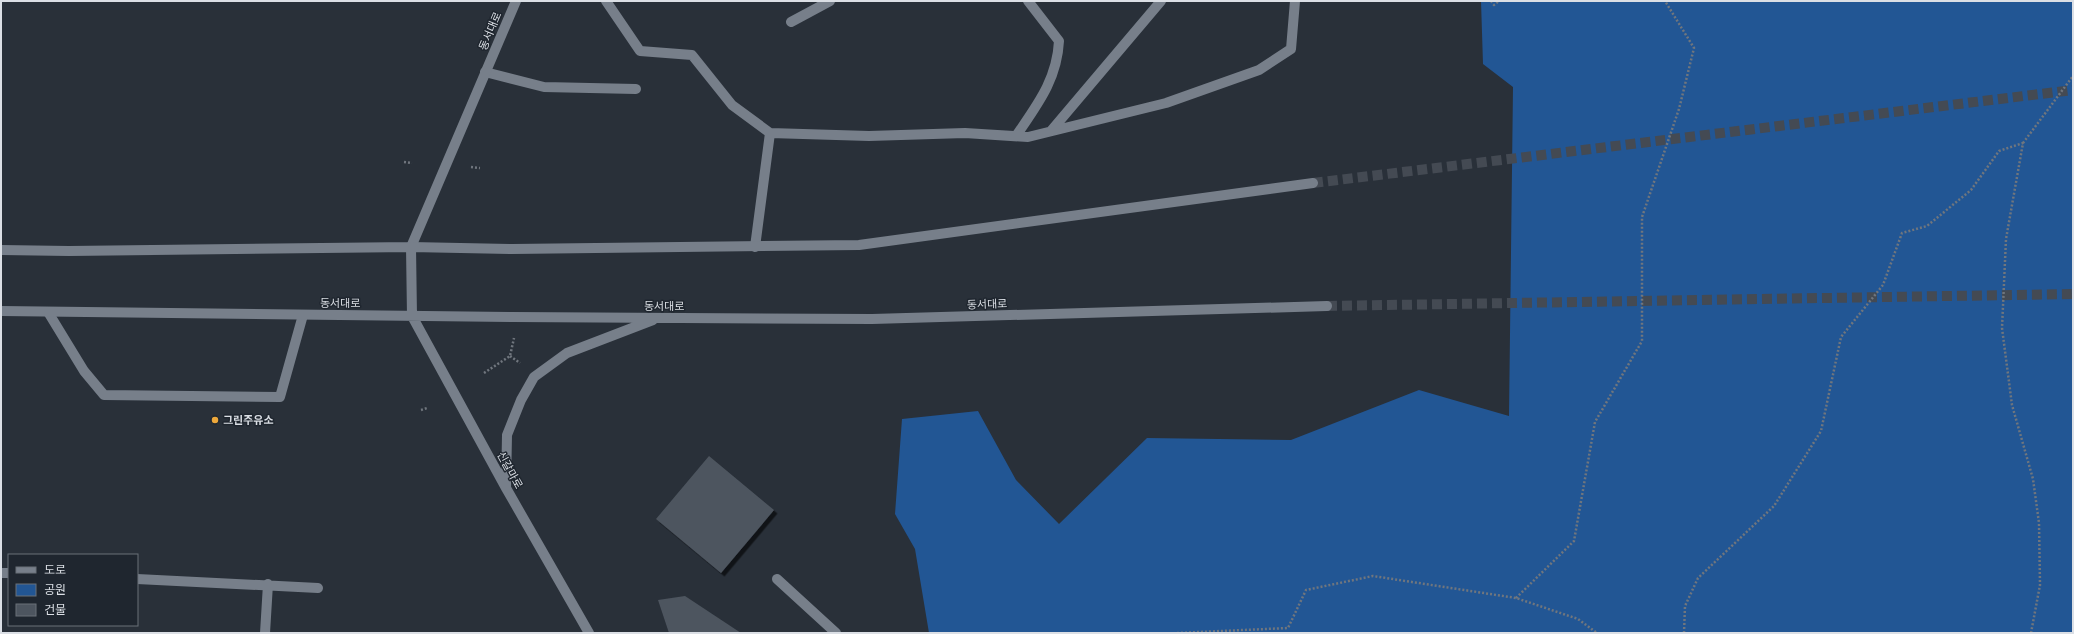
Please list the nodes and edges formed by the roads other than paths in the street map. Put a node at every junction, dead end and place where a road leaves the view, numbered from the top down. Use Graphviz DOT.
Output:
graph roads {
  1 [pos="516,1"];
  2 [pos="606,1"];
  3 [pos="830,1"];
  4 [pos="1028,1"];
  5 [pos="1161,1"];
  6 [pos="1295,1"];
  7 [pos="791,22"];
  8 [pos="486,72"];
  9 [pos="636,89"];
  10 [pos="1051,131"];
  11 [pos="770,133"];
  12 [pos="1016,136"];
  13 [pos="1313,183"];
  14 [pos="410,247"];
  15 [pos="754,247"];
  16 [pos="1,250"];
  17 [pos="1327,306"];
  18 [pos="1,311"];
  19 [pos="48,312"];
  20 [pos="303,315"];
  21 [pos="412,316"];
  22 [pos="659,318"];
  23 [pos="506,488"];
  24 [pos="138,579"];
  25 [pos="777,579"];
  26 [pos="268,584"];
  27 [pos="318,588"];
  28 [pos="265,633"];
  29 [pos="589,633"];
  30 [pos="836,633"];
  1 -- 8 [label="street, 동서대로"];
  2 -- 11 [label="street"];
  3 -- 7 [label="street"];
  4 -- 12 [label="street"];
  5 -- 10 [label="street"];
  6 -- 10 [label="street"];
  8 -- 9 [label="street"];
  8 -- 14 [label="street, 동서대로"];
  10 -- 12 [label="street"];
  11 -- 12 [label="street"];
  11 -- 15 [label="street"];
  13 -- 15 [label="street"];
  14 -- 15 [label="street"];
  14 -- 16 [label="street"];
  14 -- 21 [label="street"];
  17 -- 22 [label="street, 동서대로"];
  18 -- 19 [label="street, 동서대로"];
  19 -- 20 [label="street, 동서대로"];
  19 -- 20 [label="street"];
  20 -- 21 [label="street, 동서대로"];
  21 -- 22 [label="street, 동서대로"];
  21 -- 23 [label="street, 신갈마로"];
  22 -- 23 [label="street"];
  23 -- 29 [label="street, 신갈마로"];
  24 -- 26 [label="street"];
  25 -- 30 [label="street"];
  26 -- 27 [label="street"];
  26 -- 28 [label="street"];
}
